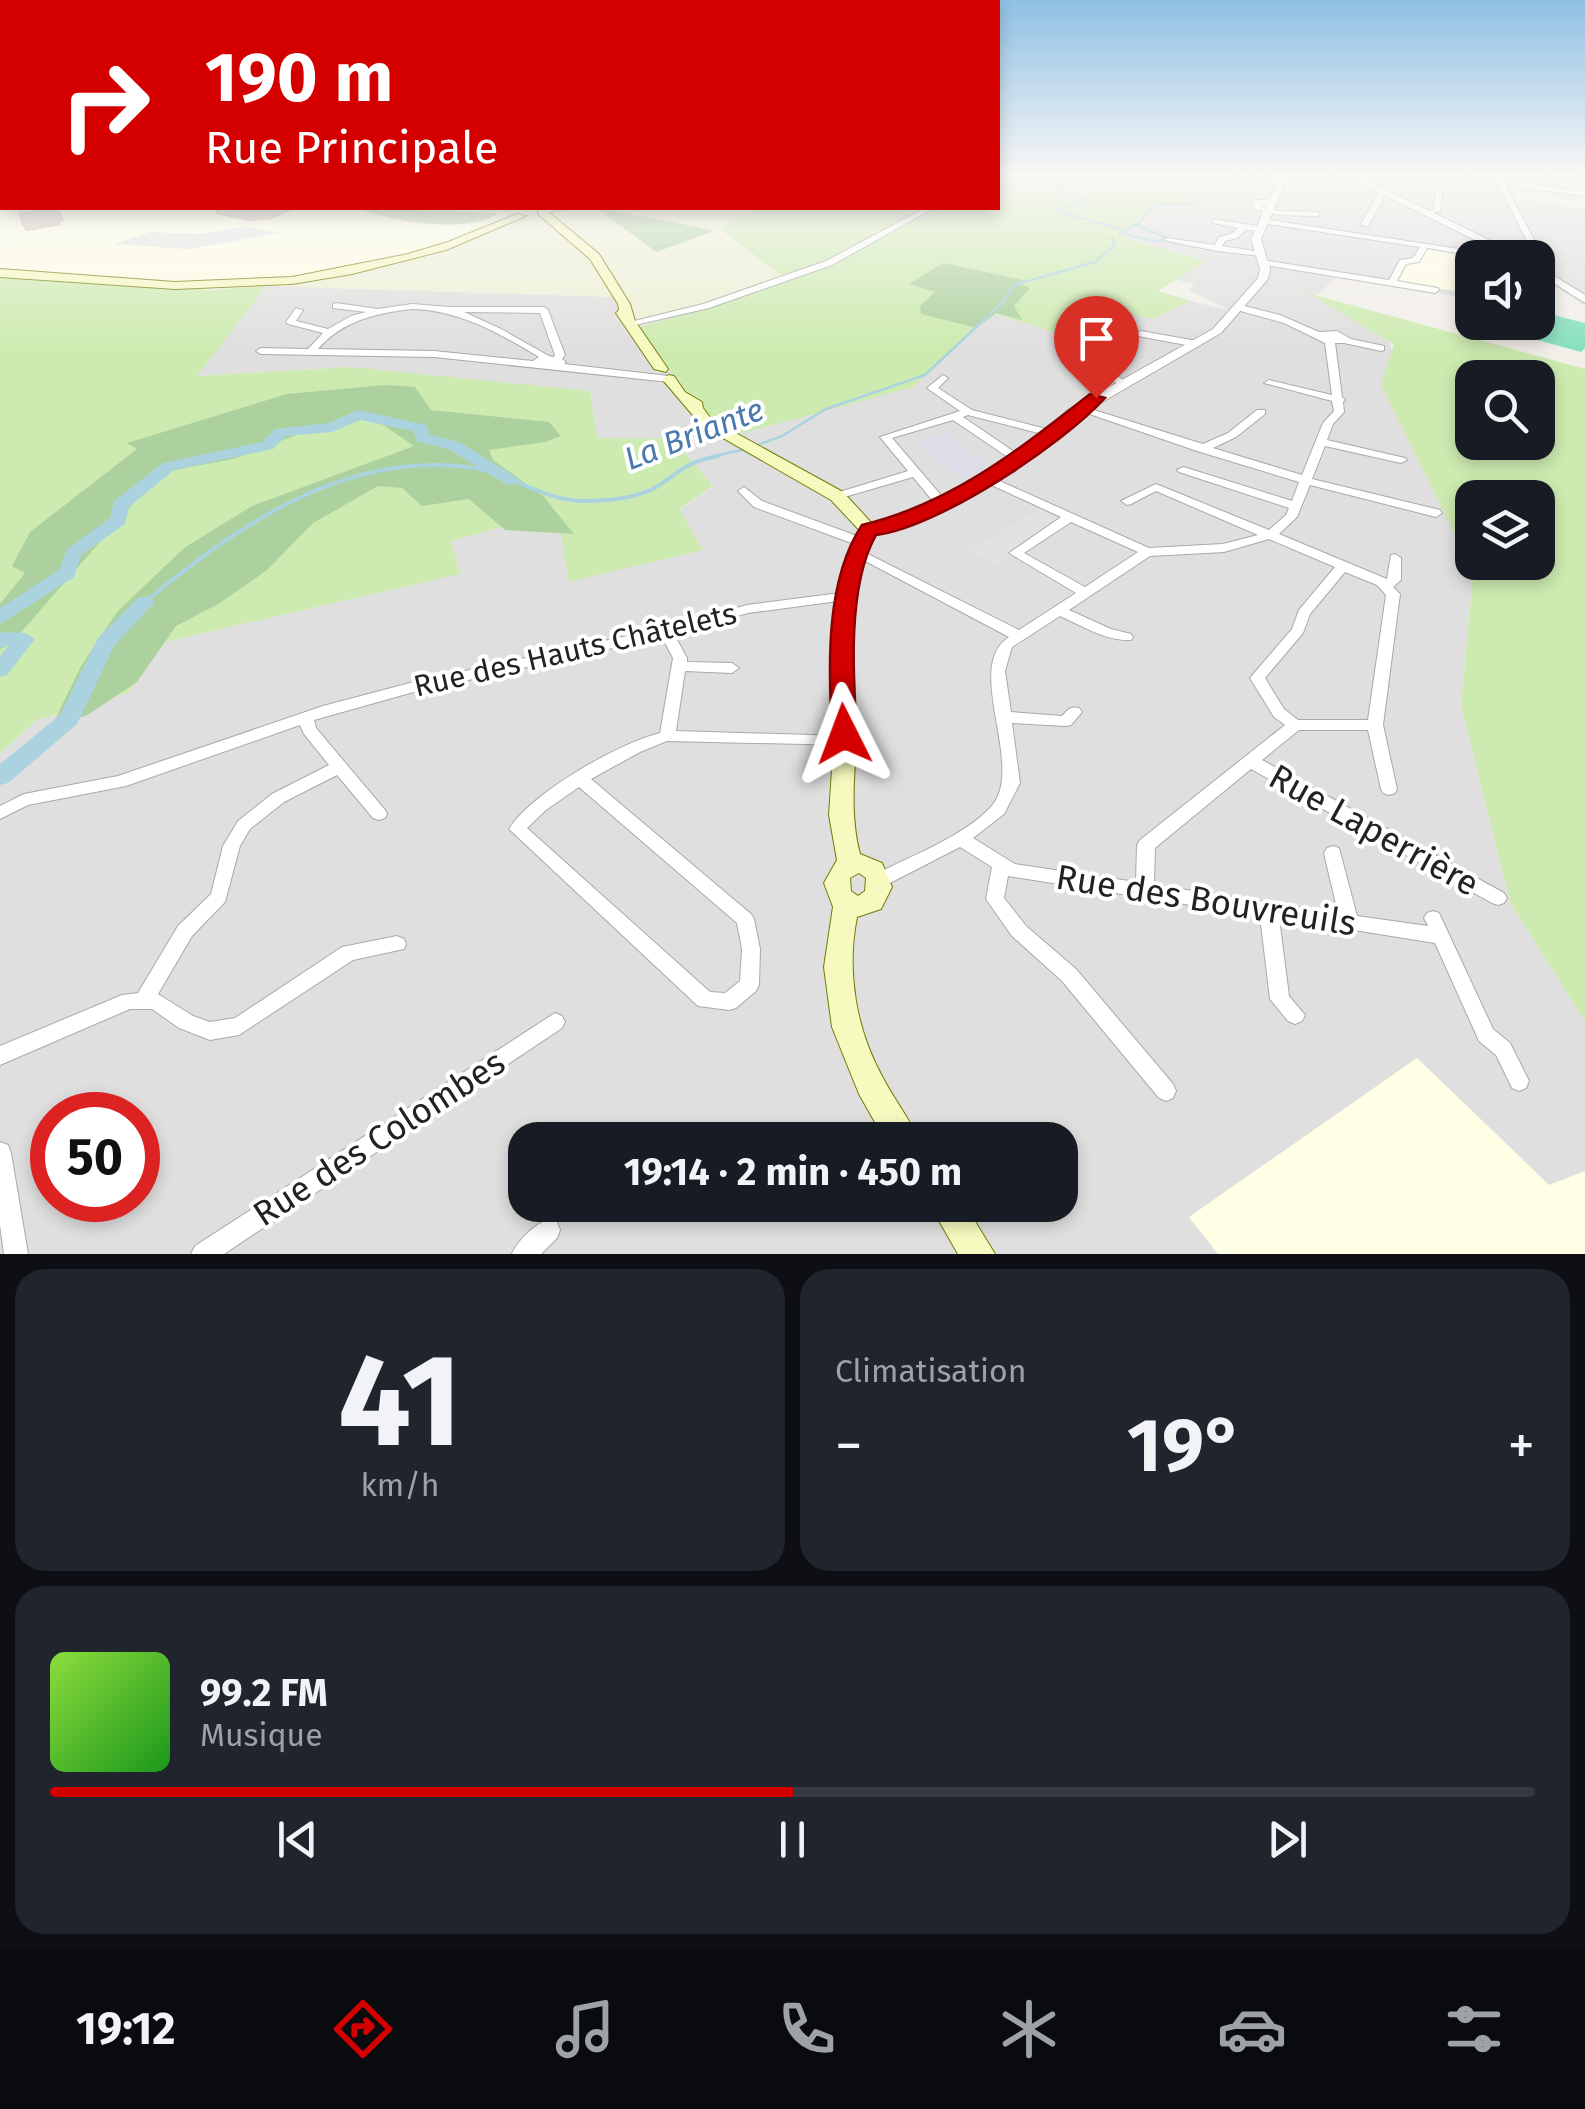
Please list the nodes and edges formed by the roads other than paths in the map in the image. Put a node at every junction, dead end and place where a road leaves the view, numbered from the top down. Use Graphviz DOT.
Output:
graph roads {
  1 [pos="476,232"];
  2 [pos="554,232"];
  3 [pos="567,232"];
  4 [pos="886,232"];
  5 [pos="1239,232"];
  6 [pos="1260,232"];
  7 [pos="1339,232"];
  8 [pos="1360,236"];
  9 [pos="1170,240"];
  10 [pos="582,245"];
  11 [pos="1424,247"];
  12 [pos="1217,249"];
  13 [pos="1455,250"];
  14 [pos="1353,252"];
  15 [pos="1261,264"];
  16 [pos="0,273"];
  17 [pos="1555,280"];
  18 [pos="1392,282"];
  19 [pos="1436,290"];
  20 [pos="1585,300"];
  21 [pos="336,306"];
  22 [pos="1240,308"];
  23 [pos="448,309"];
  24 [pos="298,310"];
  25 [pos="374,310"];
  26 [pos="1277,316"];
  27 [pos="631,323"];
  28 [pos="1266,331"];
  29 [pos="328,332"];
  30 [pos="1141,334"];
  31 [pos="268,338"];
  32 [pos="1326,338"];
  33 [pos="412,340"];
  34 [pos="1197,344"];
  35 [pos="1381,348"];
  36 [pos="312,350"];
  37 [pos="434,354"];
  38 [pos="1078,358"];
  39 [pos="550,362"];
  40 [pos="662,371"];
  41 [pos="633,373"];
  42 [pos="943,378"];
  43 [pos="1124,383"];
  44 [pos="1269,383"];
  45 [pos="1340,400"];
  46 [pos="1080,408"];
  47 [pos="1261,412"];
  48 [pos="962,414"];
  49 [pos="1050,434"];
  50 [pos="1322,442"];
  51 [pos="1201,449"];
  52 [pos="1020,460"];
  53 [pos="1401,460"];
  54 [pos="1183,470"];
  55 [pos="914,472"];
  56 [pos="990,480"];
  57 [pos="1308,480"];
  58 [pos="744,492"];
  59 [pos="837,496"];
  60 [pos="1127,501"];
  61 [pos="941,503"];
  62 [pos="1296,506"];
  63 [pos="1436,512"];
  64 [pos="1070,517"];
  65 [pos="1271,535"];
  66 [pos="862,542"];
  67 [pos="1147,552"];
  68 [pos="1395,558"];
  69 [pos="1343,566"];
  70 [pos="1387,585"];
  71 [pos="1084,593"];
  72 [pos="848,596"];
  73 [pos="1059,610"];
  74 [pos="666,632"];
  75 [pos="1016,635"];
  76 [pos="1126,636"];
  77 [pos="679,666"];
  78 [pos="732,668"];
  79 [pos="1074,712"];
  80 [pos="1004,718"];
  81 [pos="306,720"];
  82 [pos="1295,725"];
  83 [pos="1375,725"];
  84 [pos="667,736"];
  85 [pos="843,741"];
  86 [pos="1250,761"];
  87 [pos="339,768"];
  88 [pos="581,780"];
  89 [pos="1389,789"];
  90 [pos="0,813"];
  91 [pos="380,814"];
  92 [pos="961,839"];
  93 [pos="1333,852"];
  94 [pos="1001,863"];
  95 [pos="851,866"];
  96 [pos="882,879"];
  97 [pos="1145,891"];
  98 [pos="1498,898"];
  99 [pos="847,901"];
  100 [pos="1269,911"];
  101 [pos="1350,922"];
  102 [pos="397,944"];
  103 [pos="144,1000"];
  104 [pos="1295,1015"];
  105 [pos="556,1022"];
  106 [pos="0,1056"];
  107 [pos="1519,1081"];
  108 [pos="1166,1092"];
  109 [pos="891,1122"];
  110 [pos="0,1153"];
  111 [pos="957,1222"];
  112 [pos="549,1230"];
  113 [pos="16,1254"];
  114 [pos="204,1254"];
  115 [pos="524,1254"];
  116 [pos="978,1254"];
  1 -- 16 [label="main road"];
  2 -- 10 [label="main road"];
  3 -- 10 [label="main road"];
  4 -- 27 [label="street"];
  5 -- 12 [label="street"];
  6 -- 15 [label="street"];
  7 -- 8 [label="street"];
  8 -- 11 [label="street"];
  8 -- 14 [label="street"];
  9 -- 12 [label="street"];
  10 -- 27 [label="main road"];
  11 -- 13 [label="street"];
  11 -- 18 [label="street"];
  12 -- 15 [label="street"];
  15 -- 18 [label="street"];
  15 -- 22 [label="street"];
  17 -- 20 [label="street"];
  18 -- 19 [label="street"];
  21 -- 25 [label="street"];
  22 -- 26 [label="street"];
  22 -- 34 [label="street"];
  23 -- 25 [label="street"];
  23 -- 39 [label="street"];
  23 -- 39 [label="street"];
  24 -- 29 [label="street"];
  25 -- 29 [label="street"];
  26 -- 28 [label="street"];
  26 -- 32 [label="street"];
  27 -- 40 [label="main road"];
  29 -- 36 [label="street"];
  30 -- 34 [label="street"];
  31 -- 36 [label="street"];
  32 -- 35 [label="street"];
  32 -- 45 [label="street"];
  33 -- 37 [label="street"];
  34 -- 43 [label="street"];
  36 -- 37 [label="street"];
  37 -- 39 [label="street"];
  38 -- 43 [label="street"];
  39 -- 41 [label="street"];
  40 -- 41 [label="street"];
  40 -- 41 [label="street"];
  40 -- 59 [label="main road"];
  42 -- 48 [label="street"];
  43 -- 46 [label="street"];
  44 -- 45 [label="street"];
  45 -- 50 [label="street"];
  46 -- 49 [label="street"];
  46 -- 51 [label="street"];
  47 -- 51 [label="street"];
  48 -- 49 [label="street"];
  48 -- 52 [label="street"];
  48 -- 55 [label="street"];
  49 -- 52 [label="street"];
  50 -- 53 [label="street"];
  50 -- 57 [label="street"];
  51 -- 57 [label="street"];
  52 -- 56 [label="street"];
  54 -- 62 [label="street"];
  55 -- 59 [label="street"];
  55 -- 61 [label="street"];
  56 -- 61 [label="street"];
  56 -- 64 [label="street"];
  57 -- 62 [label="street"];
  57 -- 63 [label="street"];
  58 -- 66 [label="street"];
  59 -- 66 [label="main road"];
  60 -- 65 [label="street"];
  61 -- 66 [label="street"];
  62 -- 65 [label="street"];
  64 -- 67 [label="street"];
  64 -- 71 [label="street"];
  65 -- 67 [label="street"];
  65 -- 69 [label="street"];
  66 -- 72 [label="main road"];
  66 -- 75 [label="street"];
  67 -- 71 [label="street"];
  68 -- 70 [label="street"];
  69 -- 70 [label="street"];
  69 -- 82 [label="street"];
  70 -- 83 [label="street"];
  71 -- 73 [label="street"];
  72 -- 74 [label="street, Rue des Hauts Châtelets"];
  72 -- 85 [label="main road"];
  73 -- 75 [label="street"];
  73 -- 76 [label="street"];
  74 -- 77 [label="street"];
  74 -- 81 [label="street, Rue des Hauts Châtelets"];
  75 -- 80 [label="street"];
  77 -- 78 [label="street"];
  77 -- 84 [label="street"];
  79 -- 80 [label="street"];
  80 -- 92 [label="street"];
  81 -- 87 [label="street"];
  81 -- 90 [label="street, Rue des Hauts Châtelets"];
  82 -- 83 [label="street"];
  82 -- 86 [label="street"];
  83 -- 89 [label="street"];
  84 -- 85 [label="street"];
  84 -- 88 [label="street"];
  85 -- 95 [label="main road"];
  86 -- 97 [label="street"];
  86 -- 98 [label="street, Rue Laperrière"];
  87 -- 91 [label="street"];
  87 -- 103 [label="street"];
  88 -- 88 [label="street"];
  92 -- 94 [label="street, Rue des Bouvreuils"];
  92 -- 96 [label="street"];
  93 -- 101 [label="street"];
  94 -- 97 [label="street, Rue des Bouvreuils"];
  94 -- 108 [label="street"];
  95 -- 96 [label="main road"];
  95 -- 99 [label="main road"];
  96 -- 99 [label="main road"];
  97 -- 100 [label="street, Rue des Bouvreuils"];
  99 -- 109 [label="main road"];
  100 -- 101 [label="street, Rue des Bouvreuils"];
  100 -- 104 [label="street"];
  101 -- 107 [label="street, Rue des Bouvreuils"];
  102 -- 103 [label="street"];
  103 -- 106 [label="street"];
  105 -- 114 [label="street, Rue des Colombes"];
  110 -- 113 [label="street"];
  111 -- 116 [label="main road"];
  112 -- 115 [label="street"];
}
